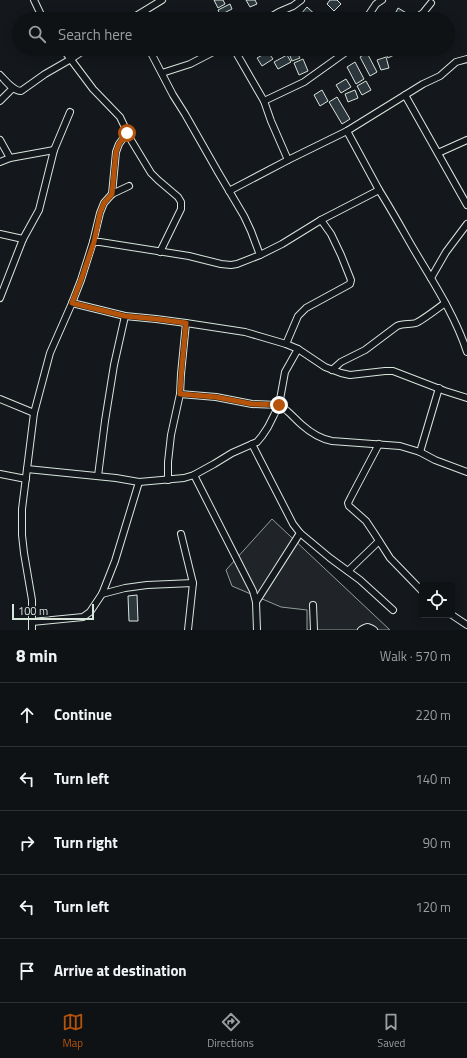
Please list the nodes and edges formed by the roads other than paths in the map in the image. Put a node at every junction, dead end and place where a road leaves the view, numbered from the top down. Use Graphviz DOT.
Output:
graph roads {
  1 [pos="34,0"];
  2 [pos="162,0"];
  3 [pos="301,0"];
  4 [pos="382,0"];
  5 [pos="431,3"];
  6 [pos="40,12"];
  7 [pos="143,12"];
  8 [pos="279,12"];
  9 [pos="371,12"];
  10 [pos="424,12"];
  11 [pos="69,56"];
  12 [pos="76,56"];
  13 [pos="153,56"];
  14 [pos="205,56"];
  15 [pos="238,56"];
  16 [pos="340,56"];
  17 [pos="71,59"];
  18 [pos="467,59"];
  19 [pos="162,73"];
  20 [pos="0,76"];
  21 [pos="13,88"];
  22 [pos="405,95"];
  23 [pos="0,101"];
  24 [pos="264,101"];
  25 [pos="70,112"];
  26 [pos="347,131"];
  27 [pos="127,133"];
  28 [pos="0,140"];
  29 [pos="467,140"];
  30 [pos="54,150"];
  31 [pos="438,153"];
  32 [pos="10,158"];
  33 [pos="288,160"];
  34 [pos="0,162"];
  35 [pos="129,186"];
  36 [pos="379,190"];
  37 [pos="229,191"];
  38 [pos="112,194"];
  39 [pos="467,205"];
  40 [pos="321,220"];
  41 [pos="467,224"];
  42 [pos="0,234"];
  43 [pos="23,239"];
  44 [pos="94,242"];
  45 [pos="160,252"];
  46 [pos="260,255"];
  47 [pos="431,278"];
  48 [pos="0,298"];
  49 [pos="72,303"];
  50 [pos="445,303"];
  51 [pos="125,316"];
  52 [pos="186,323"];
  53 [pos="465,337"];
  54 [pos="286,344"];
  55 [pos="298,349"];
  56 [pos="467,352"];
  57 [pos="332,370"];
  58 [pos="439,388"];
  59 [pos="180,394"];
  60 [pos="467,398"];
  61 [pos="0,399"];
  62 [pos="279,405"];
  63 [pos="34,413"];
  64 [pos="252,444"];
  65 [pos="379,444"];
  66 [pos="420,452"];
  67 [pos="27,469"];
  68 [pos="467,472"];
  69 [pos="0,474"];
  70 [pos="194,475"];
  71 [pos="98,476"];
  72 [pos="26,479"];
  73 [pos="168,480"];
  74 [pos="139,482"];
  75 [pos="300,533"];
  76 [pos="181,534"];
  77 [pos="379,541"];
  78 [pos="348,571"];
  79 [pos="193,583"];
  80 [pos="419,589"];
  81 [pos="102,594"];
  82 [pos="256,602"];
  83 [pos="313,605"];
  84 [pos="393,610"];
  85 [pos="455,617"];
  86 [pos="32,622"];
  87 [pos="467,625"];
  88 [pos="32,630"];
  89 [pos="188,630"];
  90 [pos="257,630"];
  91 [pos="314,630"];
  92 [pos="361,630"];
  93 [pos="374,630"];
  1 -- 6 [label="street"];
  2 -- 7 [label="street"];
  3 -- 8 [label="street"];
  4 -- 9 [label="street"];
  5 -- 10 [label="street"];
  11 -- 17 [label="street"];
  12 -- 17 [label="street"];
  13 -- 19 [label="street"];
  14 -- 19 [label="street"];
  15 -- 24 [label="street"];
  16 -- 24 [label="street"];
  17 -- 21 [label="street"];
  17 -- 27 [label="street"];
  18 -- 22 [label="street"];
  19 -- 37 [label="street"];
  20 -- 21 [label="street"];
  21 -- 23 [label="street"];
  22 -- 26 [label="street"];
  22 -- 31 [label="street"];
  24 -- 33 [label="street"];
  25 -- 30 [label="street"];
  26 -- 33 [label="street"];
  26 -- 36 [label="street"];
  27 -- 38 [label="street"];
  27 -- 45 [label="street"];
  28 -- 32 [label="street"];
  29 -- 31 [label="street"];
  30 -- 32 [label="street"];
  30 -- 43 [label="street"];
  31 -- 39 [label="street"];
  32 -- 34 [label="street"];
  33 -- 37 [label="street"];
  35 -- 38 [label="street"];
  36 -- 40 [label="street"];
  36 -- 47 [label="street"];
  37 -- 46 [label="street"];
  38 -- 44 [label="street"];
  40 -- 46 [label="street"];
  40 -- 54 [label="street"];
  41 -- 47 [label="street"];
  42 -- 43 [label="street"];
  43 -- 48 [label="street"];
  44 -- 45 [label="street"];
  44 -- 49 [label="street"];
  45 -- 46 [label="street"];
  47 -- 50 [label="street"];
  49 -- 51 [label="street"];
  49 -- 63 [label="street"];
  50 -- 53 [label="street"];
  50 -- 57 [label="street"];
  51 -- 52 [label="street"];
  51 -- 71 [label="street"];
  52 -- 54 [label="street"];
  52 -- 59 [label="street"];
  53 -- 56 [label="street"];
  54 -- 55 [label="street"];
  55 -- 57 [label="street"];
  55 -- 62 [label="street"];
  57 -- 58 [label="street"];
  58 -- 60 [label="street"];
  58 -- 66 [label="street"];
  59 -- 62 [label="street"];
  59 -- 73 [label="street"];
  61 -- 63 [label="street"];
  62 -- 64 [label="street"];
  62 -- 65 [label="street"];
  63 -- 67 [label="street"];
  64 -- 70 [label="street"];
  64 -- 75 [label="street"];
  65 -- 66 [label="street"];
  65 -- 77 [label="street"];
  66 -- 68 [label="street"];
  67 -- 71 [label="street"];
  67 -- 72 [label="street"];
  69 -- 72 [label="street"];
  70 -- 73 [label="street"];
  70 -- 82 [label="street"];
  71 -- 74 [label="street"];
  72 -- 86 [label="street"];
  73 -- 74 [label="street"];
  74 -- 81 [label="street"];
  75 -- 78 [label="street"];
  75 -- 82 [label="street"];
  76 -- 79 [label="street"];
  77 -- 78 [label="street"];
  77 -- 80 [label="street"];
  78 -- 84 [label="street"];
  79 -- 81 [label="street"];
  79 -- 89 [label="street"];
  81 -- 86 [label="street"];
  82 -- 90 [label="street"];
  83 -- 91 [label="street"];
  85 -- 87 [label="street"];
  86 -- 88 [label="street"];
  92 -- 93 [label="street"];
}
